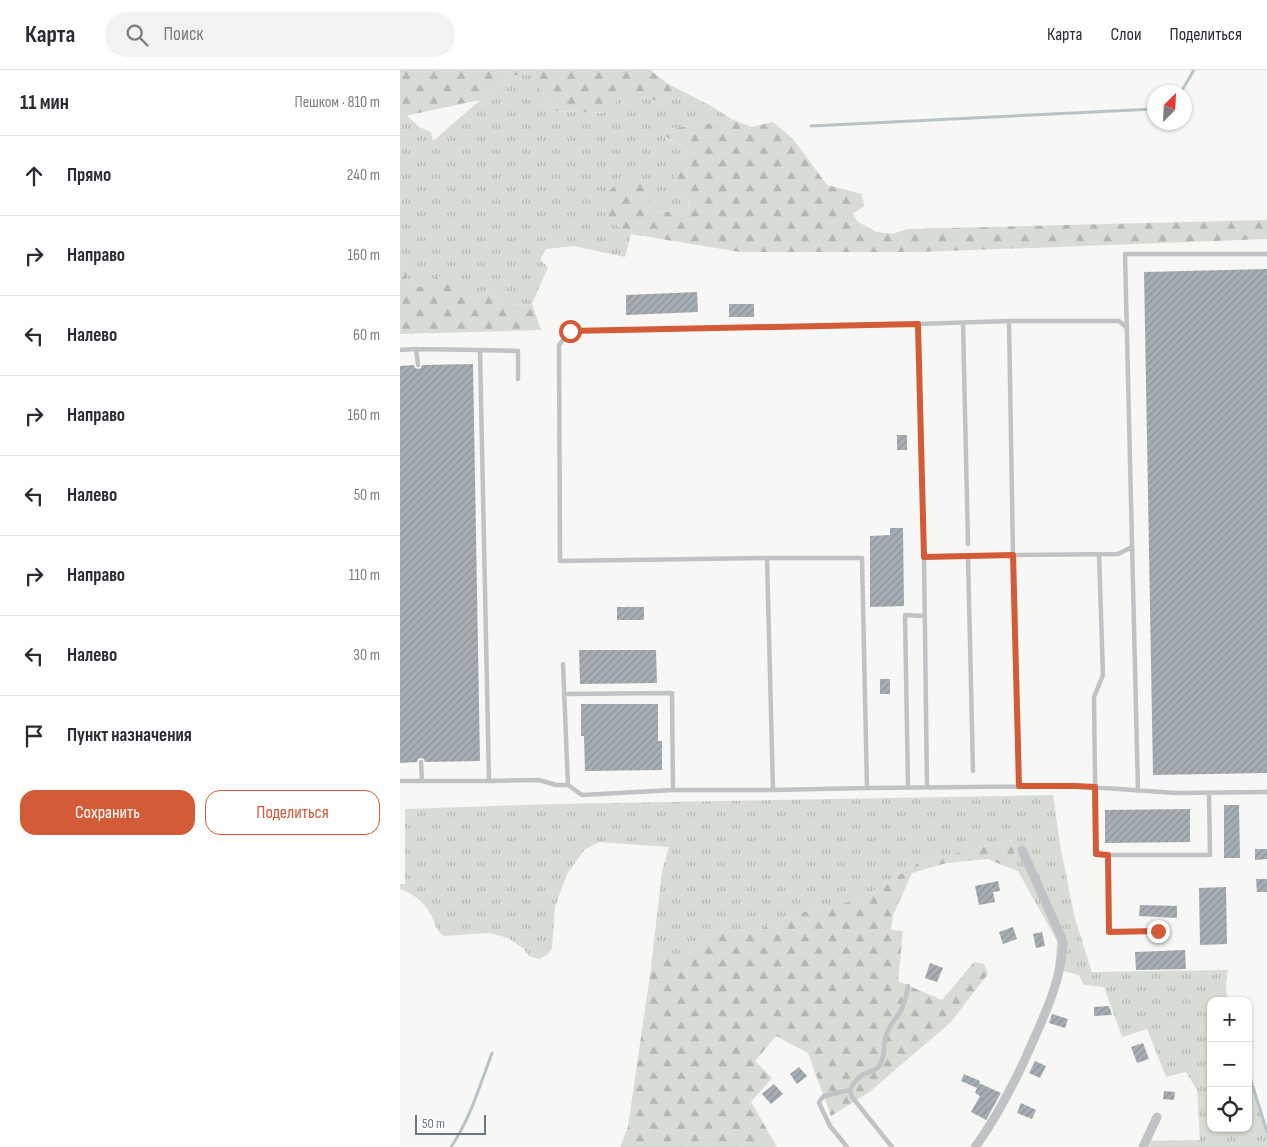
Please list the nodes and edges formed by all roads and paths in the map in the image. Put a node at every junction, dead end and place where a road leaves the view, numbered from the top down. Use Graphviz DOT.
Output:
graph roads {
  1 [pos="1267,254"];
  2 [pos="1009,321"];
  3 [pos="963,323"];
  4 [pos="918,324"];
  5 [pos="1127,328"];
  6 [pos="400,350"];
  7 [pos="416,350"];
  8 [pos="480,350"];
  9 [pos="418,365"];
  10 [pos="518,379"];
  11 [pos="968,544"];
  12 [pos="1132,546"];
  13 [pos="1099,554"];
  14 [pos="1013,555"];
  15 [pos="968,556"];
  16 [pos="924,557"];
  17 [pos="767,558"];
  18 [pos="924,616"];
  19 [pos="563,664"];
  20 [pos="564,694"];
  21 [pos="421,762"];
  22 [pos="974,771"];
  23 [pos="400,781"];
  24 [pos="422,781"];
  25 [pos="489,781"];
  26 [pos="568,785"];
  27 [pos="1019,786"];
  28 [pos="908,787"];
  29 [pos="928,787"];
  30 [pos="1095,787"];
  31 [pos="867,788"];
  32 [pos="673,790"];
  33 [pos="773,790"];
  34 [pos="1138,791"];
  35 [pos="1267,792"];
  36 [pos="1209,793"];
  37 [pos="1022,850"];
  38 [pos="1108,855"];
  39 [pos="1158,931"];
  40 [pos="908,986"];
  41 [pos="850,1090"];
  42 [pos="1158,1117"];
  43 [pos="847,1147"];
  44 [pos="892,1147"];
  45 [pos="975,1147"];
  46 [pos="1144,1147"];
  1 -- 5 [label="lane"];
  2 -- 3 [label="lane"];
  2 -- 5 [label="lane"];
  2 -- 14 [label="lane"];
  3 -- 4 [label="lane"];
  3 -- 11 [label="lane"];
  4 -- 16 [label="lane"];
  4 -- 17 [label="lane"];
  5 -- 12 [label="lane"];
  6 -- 7 [label="lane"];
  7 -- 8 [label="lane"];
  7 -- 9 [label="lane"];
  8 -- 10 [label="lane"];
  8 -- 25 [label="lane"];
  12 -- 13 [label="lane"];
  12 -- 34 [label="lane"];
  13 -- 14 [label="lane"];
  13 -- 30 [label="lane"];
  14 -- 15 [label="lane"];
  14 -- 27 [label="lane"];
  15 -- 16 [label="lane"];
  15 -- 22 [label="lane"];
  16 -- 18 [label="lane"];
  17 -- 31 [label="lane"];
  17 -- 33 [label="lane"];
  18 -- 28 [label="lane"];
  18 -- 29 [label="lane"];
  19 -- 20 [label="lane"];
  20 -- 26 [label="lane"];
  20 -- 32 [label="lane"];
  21 -- 24 [label="lane"];
  23 -- 24 [label="lane"];
  24 -- 25 [label="lane"];
  25 -- 26 [label="lane"];
  26 -- 32 [label="lane"];
  27 -- 29 [label="lane"];
  27 -- 30 [label="lane"];
  28 -- 29 [label="lane"];
  28 -- 31 [label="lane"];
  30 -- 34 [label="lane"];
  30 -- 38 [label="lane"];
  31 -- 33 [label="lane"];
  32 -- 33 [label="lane"];
  34 -- 36 [label="lane"];
  35 -- 36 [label="lane"];
  36 -- 38 [label="lane"];
  37 -- 45 [label="street"];
  38 -- 39 [label="lane"];
  40 -- 41 [label="lane"];
  41 -- 43 [label="lane"];
  41 -- 44 [label="lane"];
  42 -- 46 [label="street"];
}
